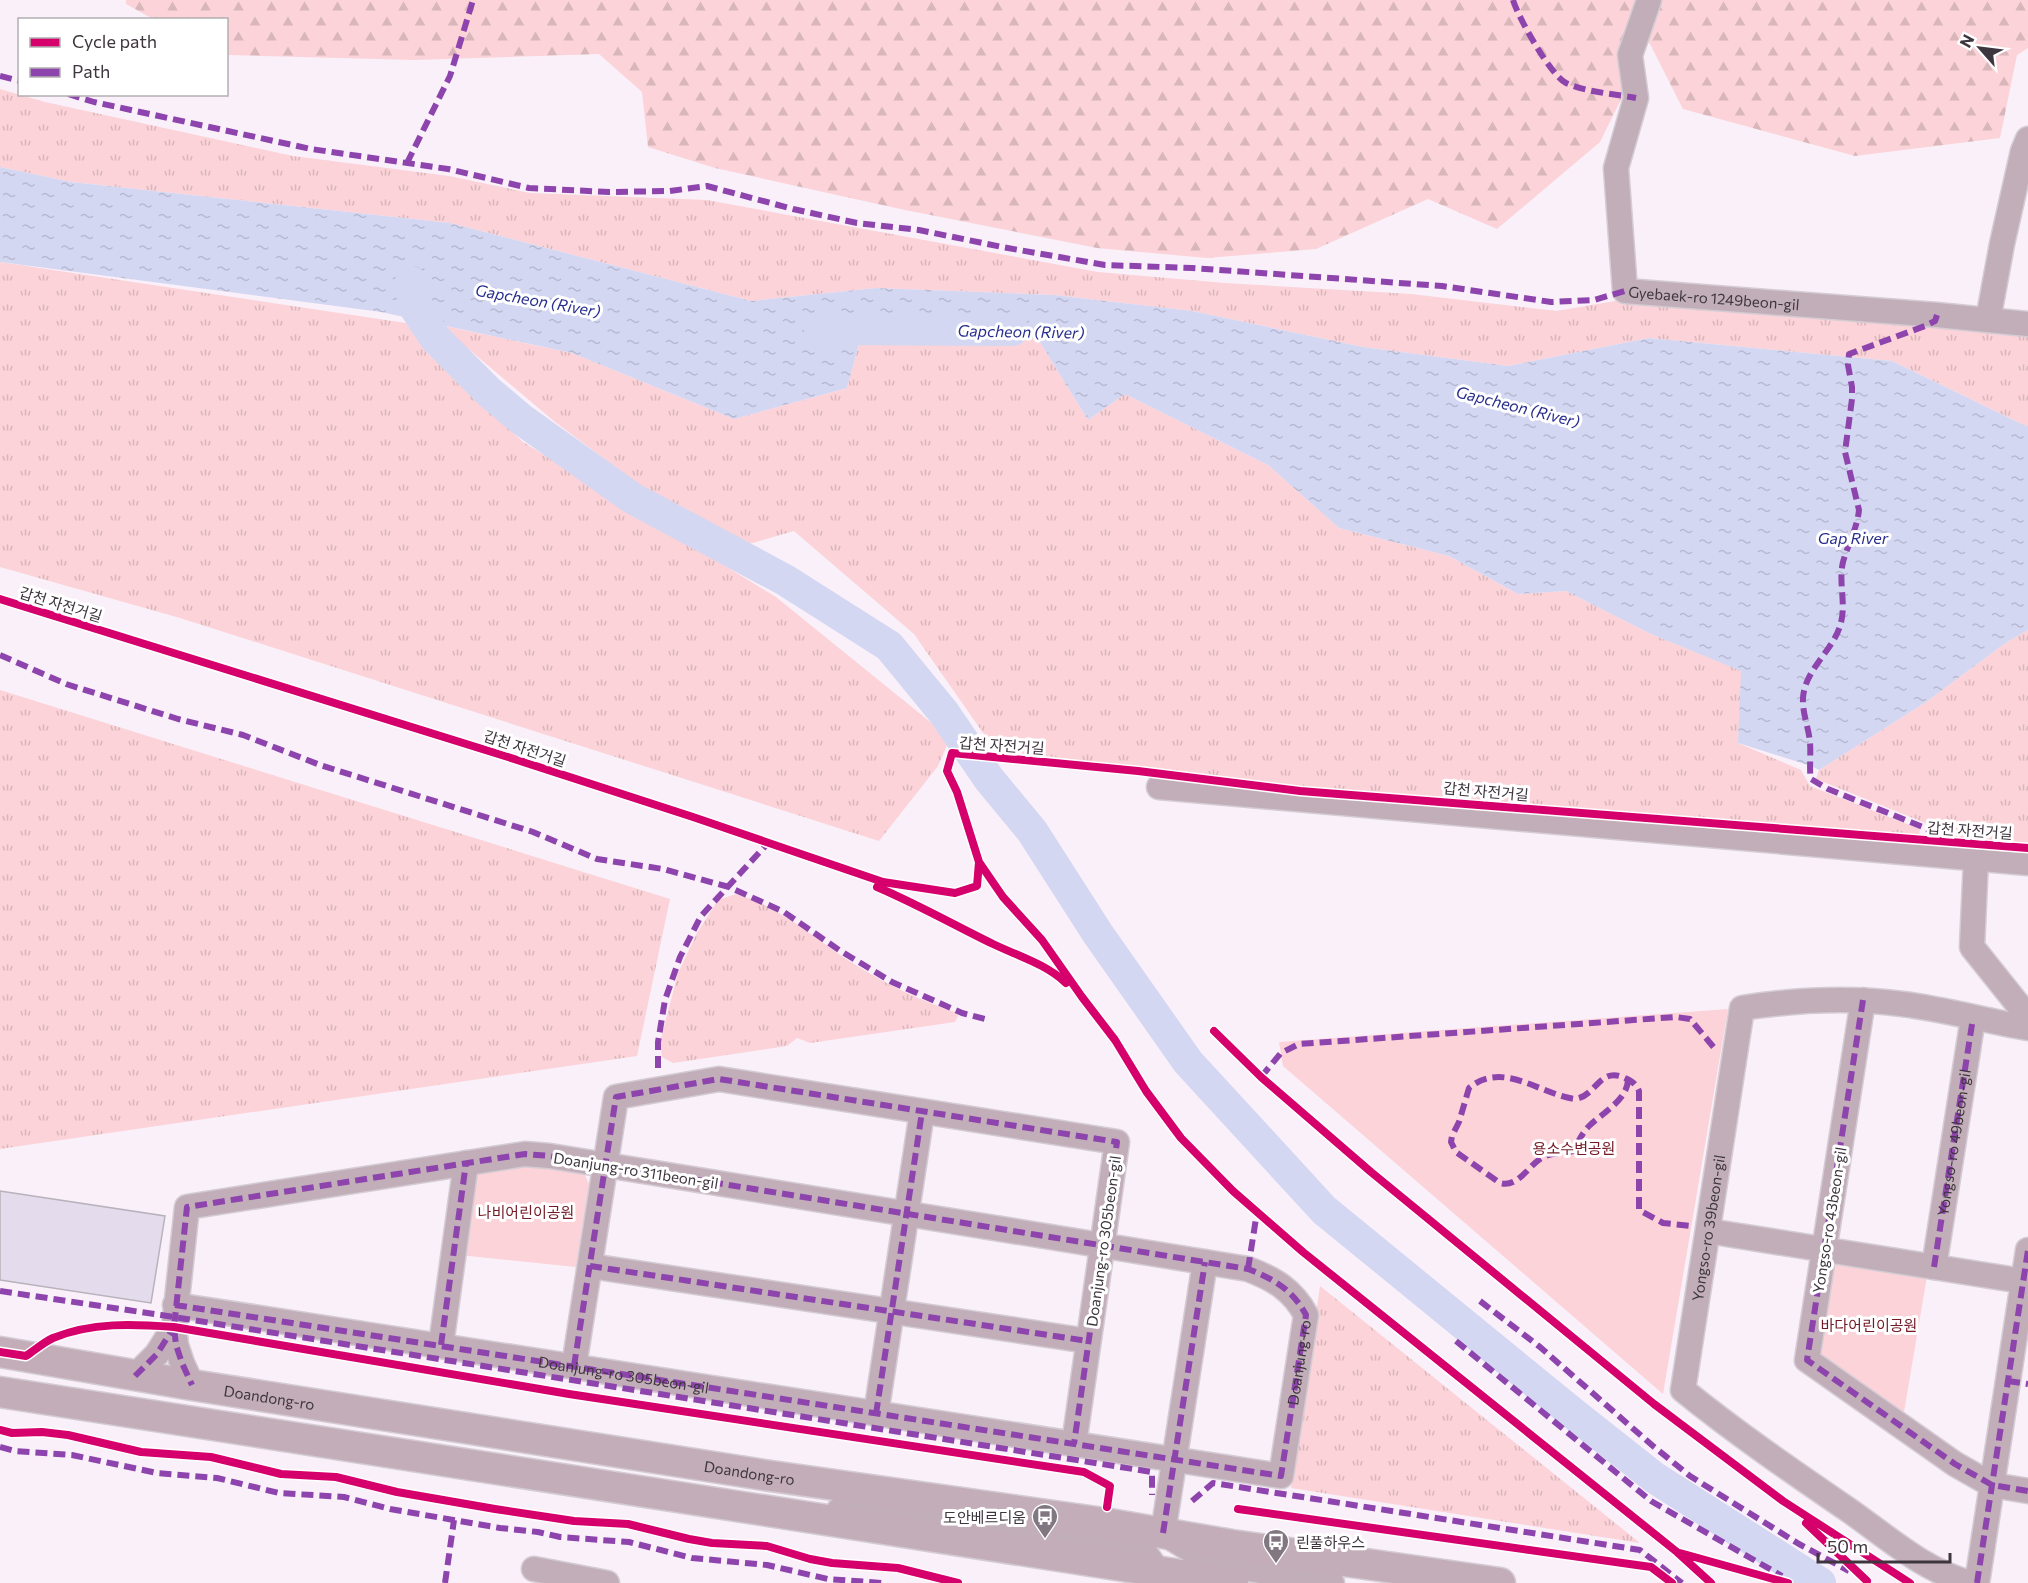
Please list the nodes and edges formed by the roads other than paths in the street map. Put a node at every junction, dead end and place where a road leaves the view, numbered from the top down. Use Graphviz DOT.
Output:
graph roads {
  1 [pos="1649,0"];
  2 [pos="2028,139"];
  3 [pos="1988,320"];
  4 [pos="2028,324"];
  5 [pos="1159,787"];
  6 [pos="1976,859"];
  7 [pos="2028,863"];
  8 [pos="1863,1000"];
  9 [pos="2028,1017"];
  10 [pos="1972,1018"];
  11 [pos="2028,1028"];
  12 [pos="922,1112"];
  13 [pos="466,1163"];
  14 [pos="606,1165"];
  15 [pos="906,1214"];
  16 [pos="1708,1231"];
  17 [pos="1102,1245"];
  18 [pos="1824,1249"];
  19 [pos="2028,1250"];
  20 [pos="1205,1262"];
  21 [pos="590,1266"];
  22 [pos="1934,1267"];
  23 [pos="2026,1281"];
  24 [pos="891,1311"];
  25 [pos="174,1316"];
  26 [pos="1088,1341"];
  27 [pos="441,1345"];
  28 [pos="0,1352"];
  29 [pos="574,1366"];
  30 [pos="135,1376"];
  31 [pos="2018,1382"];
  32 [pos="192,1385"];
  33 [pos="0,1392"];
  34 [pos="876,1414"];
  35 [pos="1074,1444"];
  36 [pos="1175,1460"];
  37 [pos="1992,1485"];
  38 [pos="2028,1491"];
  39 [pos="1163,1533"];
  40 [pos="534,1569"];
  41 [pos="1157,1577"];
  42 [pos="607,1583"];
  43 [pos="1233,1583"];
  44 [pos="1332,1583"];
  45 [pos="1500,1583"];
  46 [pos="1971,1583"];
  47 [pos="1977,1583"];
  1 -- 3 [label="street, Gyebaek-ro 1249beon-gil"];
  2 -- 3 [label="street"];
  3 -- 4 [label="street, Gyebaek-ro 1249beon-gil"];
  5 -- 6 [label="street"];
  6 -- 7 [label="street"];
  6 -- 9 [label="street"];
  8 -- 10 [label="street, Yongso-ro 39beon-gil"];
  8 -- 16 [label="street, Yongso-ro 39beon-gil"];
  8 -- 18 [label="street, Yongso-ro 43beon-gil"];
  10 -- 11 [label="street, Yongso-ro 39beon-gil"];
  10 -- 22 [label="street, Yongso-ro 49beon-gil"];
  12 -- 14 [label="street, Doanjung-ro 305beon-gil"];
  12 -- 15 [label="street"];
  12 -- 17 [label="street, Doanjung-ro 305beon-gil"];
  13 -- 14 [label="street, Doanjung-ro 311beon-gil"];
  13 -- 25 [label="street, Doanjung-ro 311beon-gil"];
  13 -- 27 [label="street"];
  14 -- 15 [label="street, Doanjung-ro 311beon-gil"];
  14 -- 21 [label="street"];
  15 -- 17 [label="street, Doanjung-ro 311beon-gil"];
  15 -- 24 [label="street"];
  16 -- 18 [label="street"];
  16 -- 46 [label="street, Yongso-ro 39beon-gil"];
  17 -- 20 [label="street, Doanjung-ro 311beon-gil"];
  17 -- 26 [label="street, Doanjung-ro 305beon-gil"];
  18 -- 22 [label="street"];
  18 -- 37 [label="street, Yongso-ro 43beon-gil"];
  19 -- 23 [label="street"];
  20 -- 36 [label="street"];
  20 -- 36 [label="street, Doanjung-ro"];
  21 -- 24 [label="street, Doanjung-ro 305beon-gil"];
  21 -- 29 [label="street"];
  22 -- 23 [label="street"];
  23 -- 31 [label="street"];
  24 -- 26 [label="street, Doanjung-ro 305beon-gil"];
  24 -- 34 [label="street"];
  25 -- 27 [label="street, Doanjung-ro 305beon-gil"];
  25 -- 30 [label="street"];
  25 -- 32 [label="street"];
  26 -- 35 [label="street, Doanjung-ro 305beon-gil"];
  27 -- 29 [label="street, Doanjung-ro 305beon-gil"];
  28 -- 30 [label="main road, Doandong-ro"];
  29 -- 34 [label="street, Doanjung-ro 305beon-gil"];
  30 -- 32 [label="main road, Doandong-ro"];
  31 -- 37 [label="street"];
  32 -- 39 [label="main road, Doandong-ro"];
  33 -- 41 [label="main road"];
  34 -- 35 [label="street, Doanjung-ro 305beon-gil"];
  35 -- 36 [label="street, Doanjung-ro 305beon-gil"];
  36 -- 39 [label="street"];
  37 -- 38 [label="street, Yongso-ro 43beon-gil"];
  37 -- 47 [label="street"];
  39 -- 41 [label="main road"];
  39 -- 44 [label="street"];
  39 -- 45 [label="main road, Doandong-ro"];
  40 -- 42 [label="street"];
  41 -- 43 [label="main road"];
}
